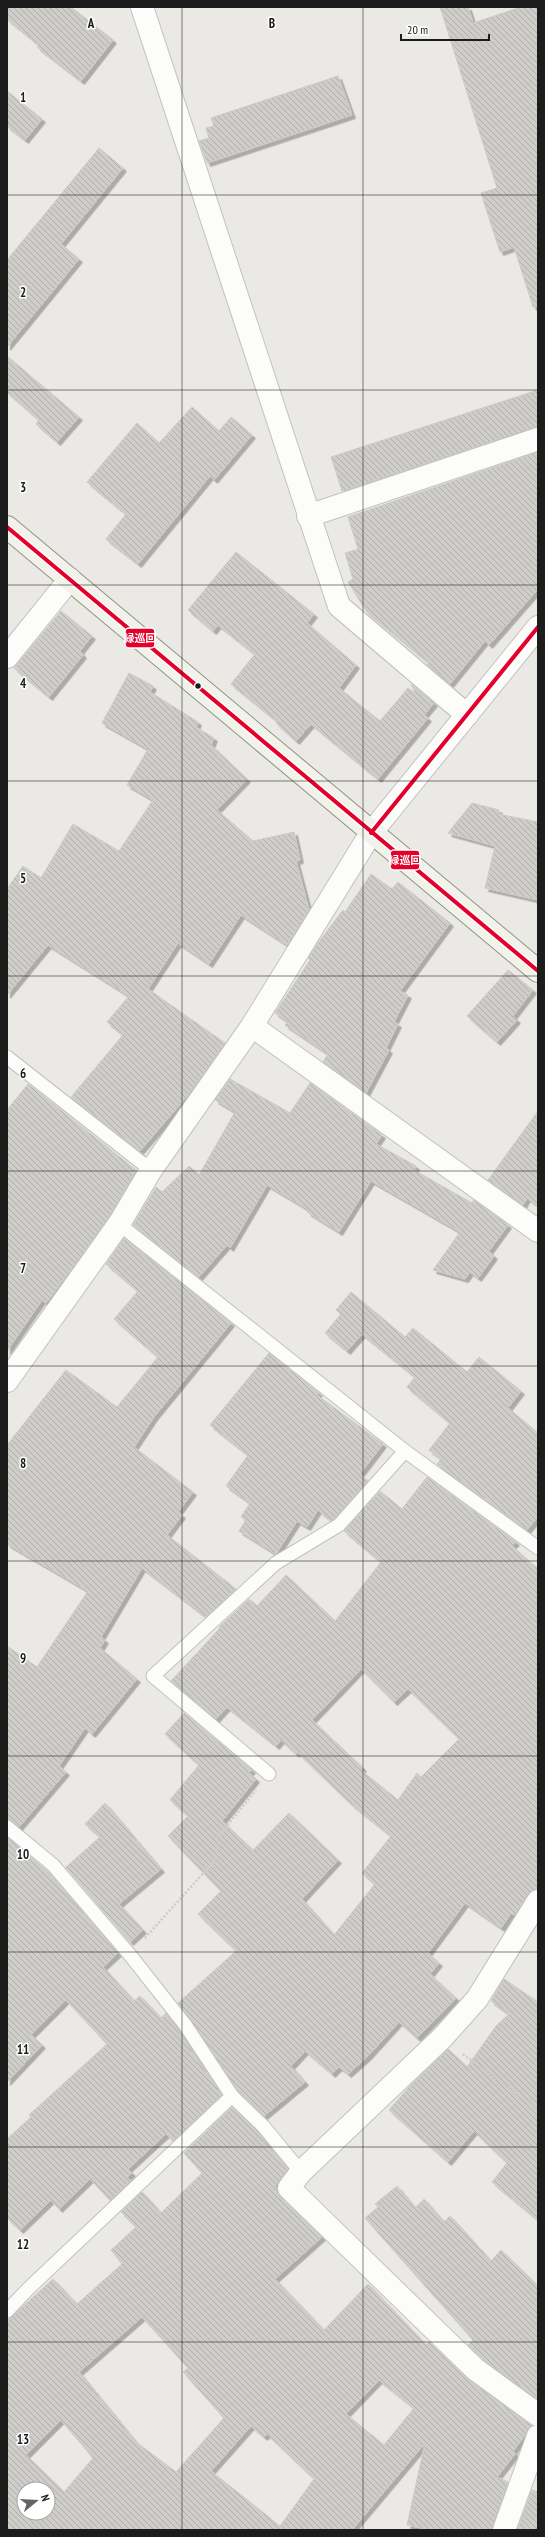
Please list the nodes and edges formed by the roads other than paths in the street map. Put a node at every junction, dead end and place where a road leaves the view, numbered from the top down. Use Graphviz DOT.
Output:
graph roads {
  1 [pos="142,7"];
  2 [pos="538,439"];
  3 [pos="308,516"];
  4 [pos="7,527"];
  5 [pos="70,579"];
  6 [pos="538,627"];
  7 [pos="7,657"];
  8 [pos="467,715"];
  9 [pos="371,833"];
  10 [pos="538,971"];
  11 [pos="252,1026"];
  12 [pos="7,1057"];
  13 [pos="151,1170"];
  14 [pos="119,1224"];
  15 [pos="538,1231"];
  16 [pos="7,1381"];
  17 [pos="405,1451"];
  18 [pos="538,1548"];
  19 [pos="269,1774"];
  20 [pos="7,1827"];
  21 [pos="538,1901"];
  22 [pos="232,2096"];
  23 [pos="301,2172"];
  24 [pos="7,2311"];
  25 [pos="538,2415"];
  26 [pos="538,2436"];
  27 [pos="504,2530"];
  1 -- 3 [label="street"];
  2 -- 3 [label="street"];
  3 -- 8 [label="street"];
  4 -- 5 [label="street"];
  5 -- 7 [label="street"];
  5 -- 9 [label="street"];
  6 -- 8 [label="street"];
  8 -- 9 [label="street"];
  9 -- 10 [label="street"];
  9 -- 11 [label="street"];
  11 -- 13 [label="street"];
  11 -- 15 [label="street"];
  12 -- 13 [label="lane"];
  13 -- 14 [label="street"];
  14 -- 16 [label="street"];
  14 -- 17 [label="lane"];
  17 -- 18 [label="lane"];
  17 -- 19 [label="lane"];
  20 -- 22 [label="lane"];
  21 -- 23 [label="street"];
  22 -- 23 [label="lane"];
  22 -- 24 [label="lane"];
  23 -- 25 [label="street"];
  26 -- 27 [label="street"];
}
